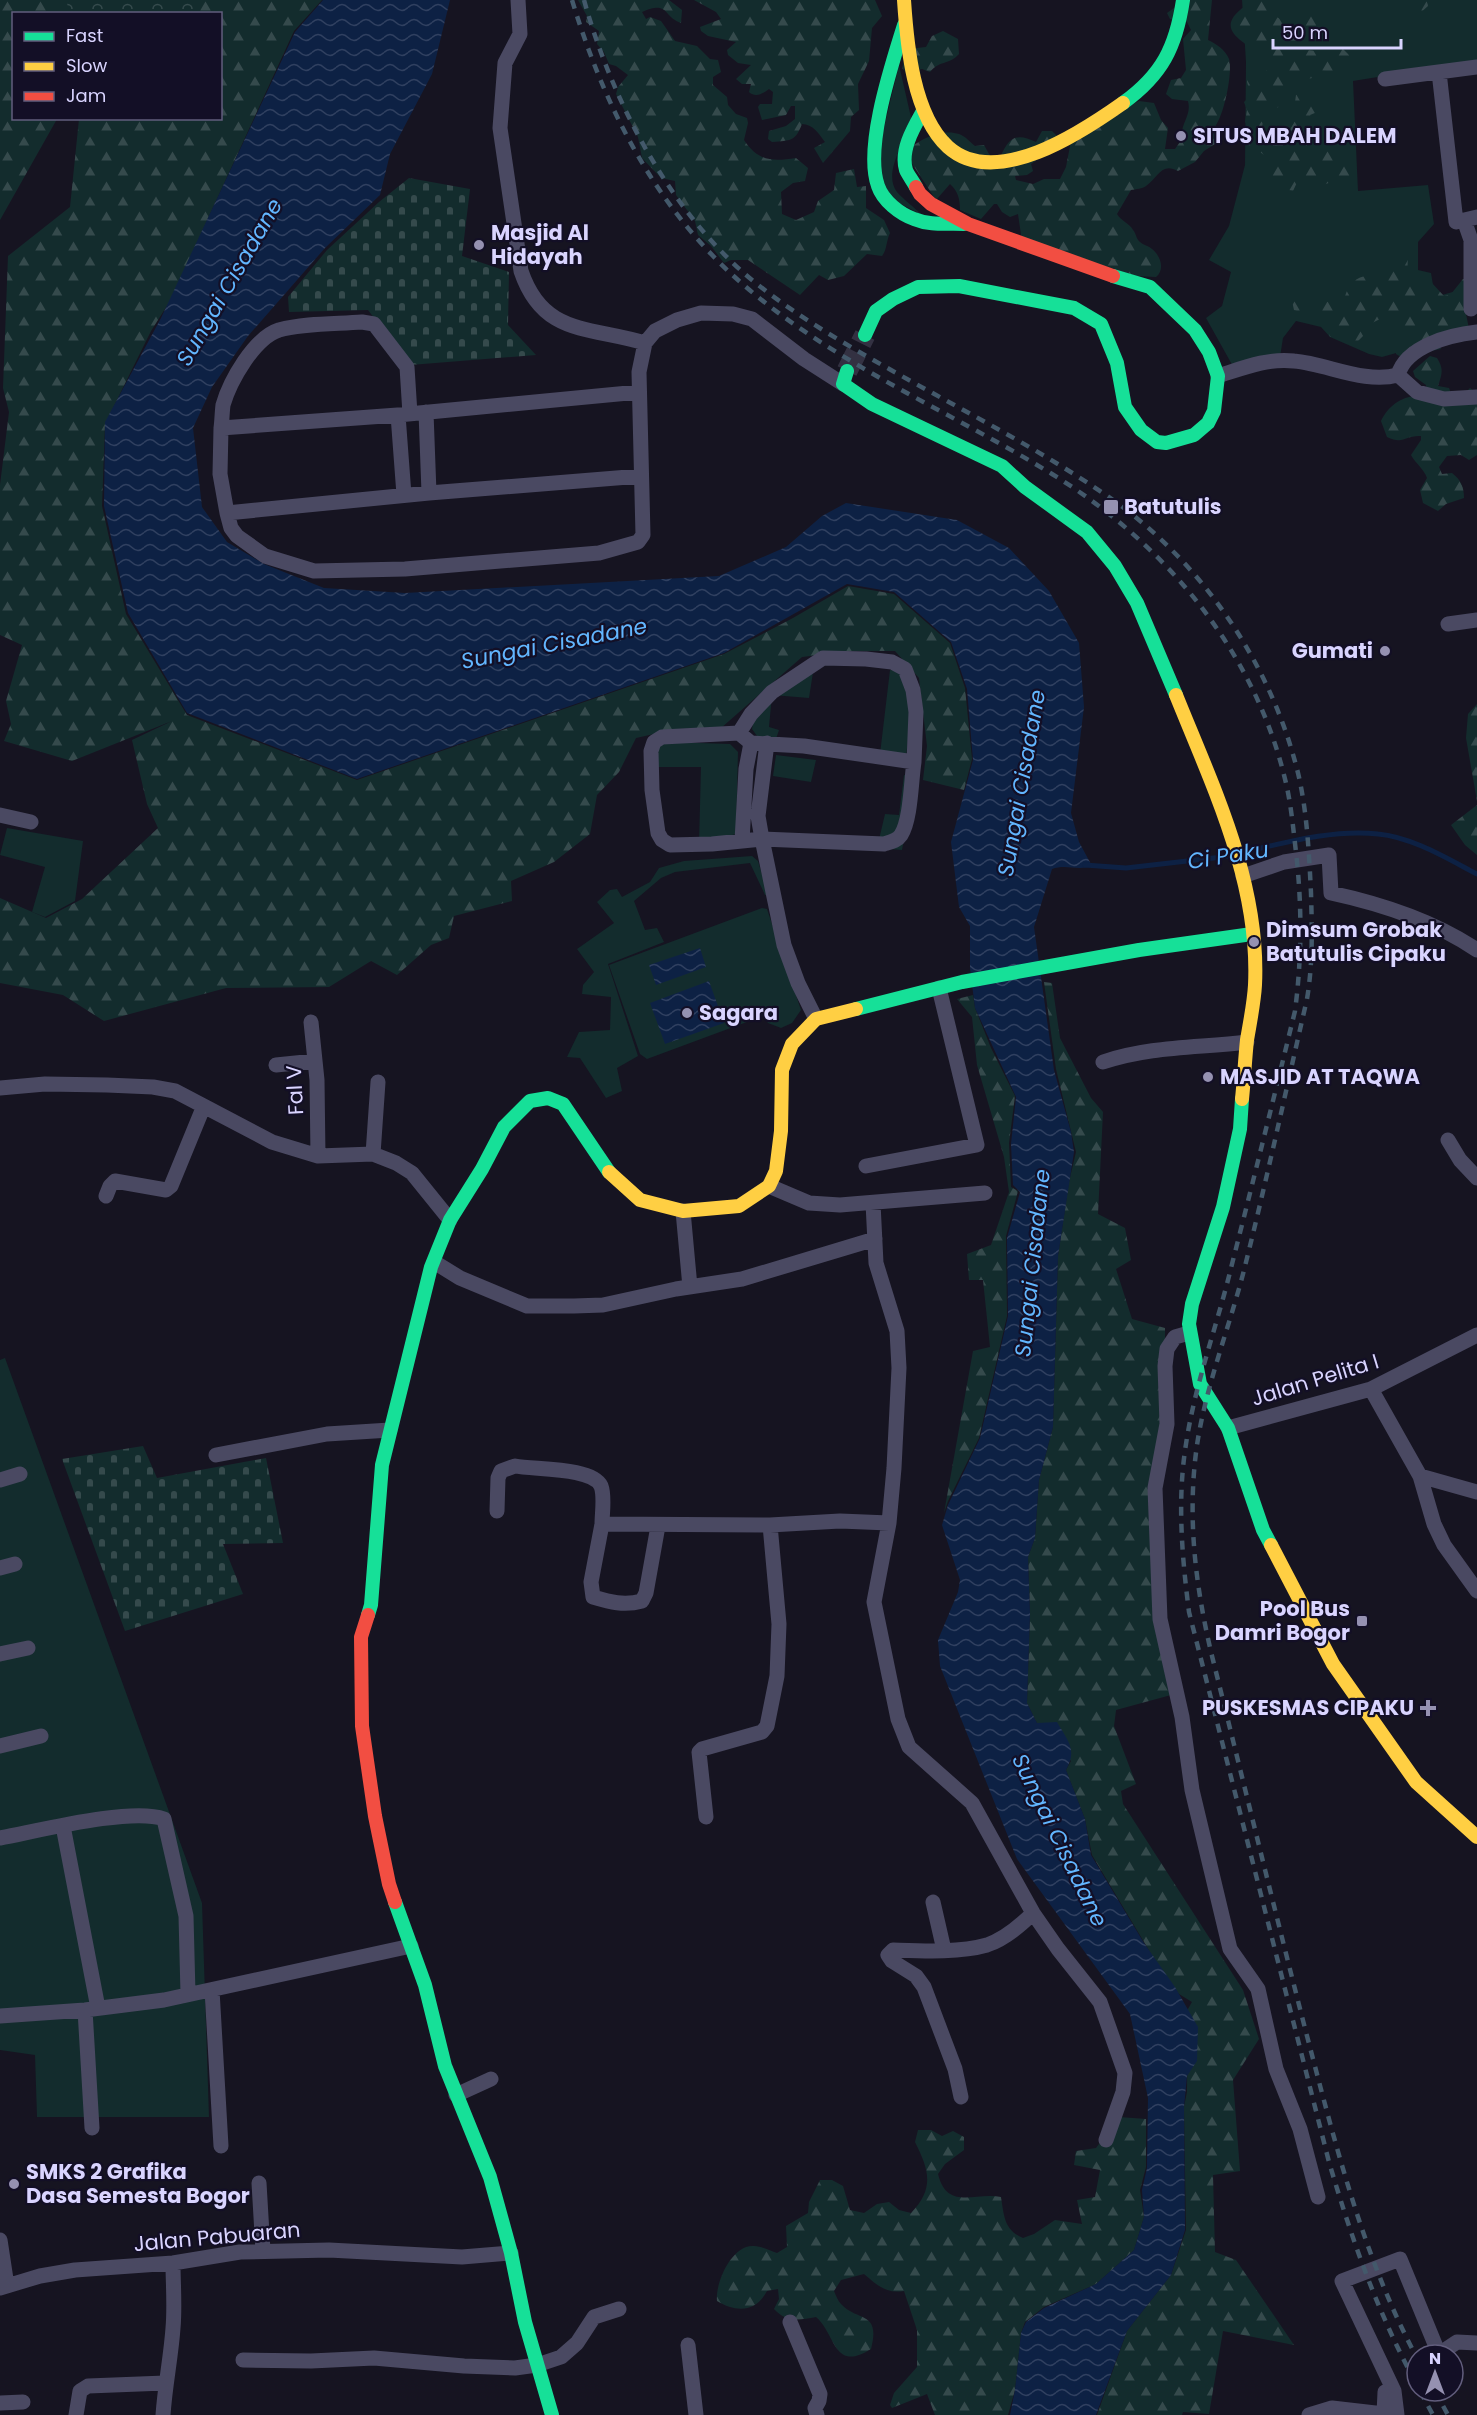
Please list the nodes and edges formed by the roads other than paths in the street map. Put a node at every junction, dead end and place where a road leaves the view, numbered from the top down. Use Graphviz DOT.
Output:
graph roads {
  1 [pos="518,0"];
  2 [pos="904,0"];
  3 [pos="1183,0"];
  4 [pos="905,21"];
  5 [pos="1477,67"];
  6 [pos="1439,72"];
  7 [pos="1385,80"];
  8 [pos="923,111"];
  9 [pos="1470,219"];
  10 [pos="969,224"];
  11 [pos="1471,309"];
  12 [pos="1477,332"];
  13 [pos="865,335"];
  14 [pos="645,343"];
  15 [pos="1398,375"];
  16 [pos="1218,376"];
  17 [pos="845,377"];
  18 [pos="639,392"];
  19 [pos="1477,397"];
  20 [pos="426,412"];
  21 [pos="404,414"];
  22 [pos="221,428"];
  23 [pos="641,476"];
  24 [pos="429,493"];
  25 [pos="404,495"];
  26 [pos="227,513"];
  27 [pos="1477,620"];
  28 [pos="1448,624"];
  29 [pos="745,738"];
  30 [pos="767,743"];
  31 [pos="914,762"];
  32 [pos="0,814"];
  33 [pos="31,822"];
  34 [pos="762,839"];
  35 [pos="742,841"];
  36 [pos="1243,876"];
  37 [pos="1252,934"];
  38 [pos="1477,950"];
  39 [pos="939,988"];
  40 [pos="816,1018"];
  41 [pos="311,1022"];
  42 [pos="1246,1042"];
  43 [pos="315,1061"];
  44 [pos="1103,1062"];
  45 [pos="276,1065"];
  46 [pos="378,1082"];
  47 [pos="0,1088"];
  48 [pos="204,1108"];
  49 [pos="1448,1140"];
  50 [pos="373,1154"];
  51 [pos="318,1156"];
  52 [pos="866,1166"];
  53 [pos="1477,1178"];
  54 [pos="769,1186"];
  55 [pos="985,1193"];
  56 [pos="106,1196"];
  57 [pos="873,1203"];
  58 [pos="683,1211"];
  59 [pos="450,1220"];
  60 [pos="875,1239"];
  61 [pos="434,1262"];
  62 [pos="690,1287"];
  63 [pos="1189,1333"];
  64 [pos="1477,1335"];
  65 [pos="1371,1389"];
  66 [pos="1228,1428"];
  67 [pos="390,1430"];
  68 [pos="216,1455"];
  69 [pos="20,1474"];
  70 [pos="1420,1476"];
  71 [pos="0,1480"];
  72 [pos="1477,1492"];
  73 [pos="497,1511"];
  74 [pos="889,1523"];
  75 [pos="602,1524"];
  76 [pos="770,1525"];
  77 [pos="658,1526"];
  78 [pos="15,1564"];
  79 [pos="0,1568"];
  80 [pos="1477,1591"];
  81 [pos="28,1648"];
  82 [pos="0,1654"];
  83 [pos="41,1736"];
  84 [pos="0,1746"];
  85 [pos="706,1817"];
  86 [pos="63,1826"];
  87 [pos="1477,1837"];
  88 [pos="0,1838"];
  89 [pos="933,1902"];
  90 [pos="1033,1913"];
  91 [pos="411,1946"];
  92 [pos="944,1950"];
  93 [pos="212,1990"];
  94 [pos="188,1994"];
  95 [pos="92,2009"];
  96 [pos="0,2016"];
  97 [pos="490,2079"];
  98 [pos="456,2096"];
  99 [pos="961,2097"];
  100 [pos="92,2128"];
  101 [pos="1106,2140"];
  102 [pos="221,2146"];
  103 [pos="260,2183"];
  104 [pos="1318,2197"];
  105 [pos="0,2240"];
  106 [pos="263,2251"];
  107 [pos="511,2253"];
  108 [pos="173,2263"];
  109 [pos="4,2287"];
  110 [pos="619,2309"];
  111 [pos="790,2322"];
  112 [pos="1477,2343"];
  113 [pos="688,2345"];
  114 [pos="243,2360"];
  115 [pos="537,2365"];
  116 [pos="165,2383"];
  117 [pos="1394,2391"];
  118 [pos="23,2402"];
  119 [pos="0,2403"];
  120 [pos="76,2415"];
  121 [pos="163,2415"];
  122 [pos="552,2415"];
  123 [pos="696,2415"];
  124 [pos="817,2415"];
  125 [pos="1309,2415"];
  126 [pos="1397,2415"];
  1 -- 14 [label="street"];
  2 -- 4 [label="main road"];
  3 -- 8 [label="main road"];
  4 -- 8 [label="main road"];
  4 -- 10 [label="main road"];
  5 -- 6 [label="street"];
  6 -- 7 [label="street"];
  6 -- 9 [label="street"];
  8 -- 10 [label="main road"];
  9 -- 11 [label="street"];
  10 -- 16 [label="main road"];
  12 -- 15 [label="street"];
  13 -- 16 [label="main road"];
  14 -- 17 [label="street"];
  14 -- 18 [label="street"];
  15 -- 16 [label="street"];
  15 -- 19 [label="street"];
  17 -- 36 [label="main road"];
  18 -- 20 [label="street"];
  18 -- 23 [label="street"];
  20 -- 21 [label="street"];
  20 -- 24 [label="street"];
  21 -- 22 [label="street"];
  21 -- 22 [label="street"];
  21 -- 25 [label="street"];
  22 -- 26 [label="street"];
  23 -- 24 [label="street"];
  23 -- 26 [label="street"];
  24 -- 25 [label="street"];
  25 -- 26 [label="street"];
  27 -- 28 [label="street"];
  29 -- 30 [label="street"];
  29 -- 31 [label="street"];
  29 -- 35 [label="street"];
  29 -- 35 [label="street"];
  30 -- 31 [label="street"];
  30 -- 34 [label="street"];
  31 -- 34 [label="street"];
  32 -- 33 [label="street"];
  34 -- 35 [label="street"];
  34 -- 40 [label="street"];
  36 -- 37 [label="main road"];
  36 -- 38 [label="street"];
  37 -- 39 [label="main road"];
  37 -- 42 [label="main road"];
  39 -- 40 [label="main road"];
  39 -- 52 [label="street"];
  40 -- 54 [label="main road"];
  41 -- 43 [label="street, Fal V"];
  42 -- 44 [label="street"];
  42 -- 63 [label="main road"];
  43 -- 45 [label="street"];
  43 -- 51 [label="street, Fal V"];
  46 -- 50 [label="street"];
  47 -- 48 [label="street"];
  48 -- 51 [label="street"];
  48 -- 56 [label="street"];
  49 -- 53 [label="street"];
  50 -- 51 [label="street"];
  50 -- 59 [label="street"];
  54 -- 57 [label="street"];
  54 -- 58 [label="main road"];
  55 -- 57 [label="street"];
  57 -- 60 [label="street"];
  58 -- 59 [label="main road"];
  58 -- 62 [label="street"];
  59 -- 61 [label="main road"];
  60 -- 62 [label="street"];
  60 -- 74 [label="street"];
  61 -- 62 [label="street"];
  61 -- 67 [label="main road"];
  63 -- 66 [label="main road"];
  63 -- 104 [label="street"];
  64 -- 65 [label="street, Jalan Pelita I"];
  65 -- 66 [label="street, Jalan Pelita I"];
  65 -- 70 [label="street"];
  66 -- 87 [label="main road"];
  67 -- 68 [label="street"];
  67 -- 91 [label="main road"];
  69 -- 71 [label="street"];
  70 -- 72 [label="street"];
  70 -- 80 [label="street"];
  73 -- 75 [label="street"];
  74 -- 76 [label="street"];
  74 -- 90 [label="street"];
  75 -- 77 [label="street"];
  75 -- 77 [label="street"];
  76 -- 77 [label="street"];
  76 -- 85 [label="street"];
  78 -- 79 [label="street"];
  81 -- 82 [label="street"];
  83 -- 84 [label="street"];
  86 -- 88 [label="street"];
  86 -- 94 [label="street"];
  86 -- 95 [label="street"];
  89 -- 92 [label="street"];
  90 -- 92 [label="street"];
  90 -- 101 [label="street"];
  91 -- 93 [label="street"];
  91 -- 98 [label="main road"];
  92 -- 99 [label="street"];
  93 -- 94 [label="street"];
  93 -- 102 [label="street"];
  94 -- 95 [label="street"];
  95 -- 96 [label="street"];
  95 -- 100 [label="street"];
  97 -- 98 [label="street"];
  98 -- 107 [label="main road"];
  103 -- 106 [label="street"];
  105 -- 109 [label="street"];
  106 -- 107 [label="street, Jalan Pabuaran"];
  106 -- 108 [label="street, Jalan Pabuaran"];
  107 -- 115 [label="main road"];
  108 -- 109 [label="street, Jalan Pabuaran"];
  108 -- 116 [label="street"];
  110 -- 115 [label="street"];
  111 -- 124 [label="street"];
  112 -- 117 [label="street"];
  113 -- 123 [label="street"];
  114 -- 115 [label="street"];
  115 -- 122 [label="main road"];
  116 -- 120 [label="street"];
  116 -- 121 [label="street"];
  117 -- 125 [label="street"];
  117 -- 126 [label="street"];
  118 -- 119 [label="street"];
}
